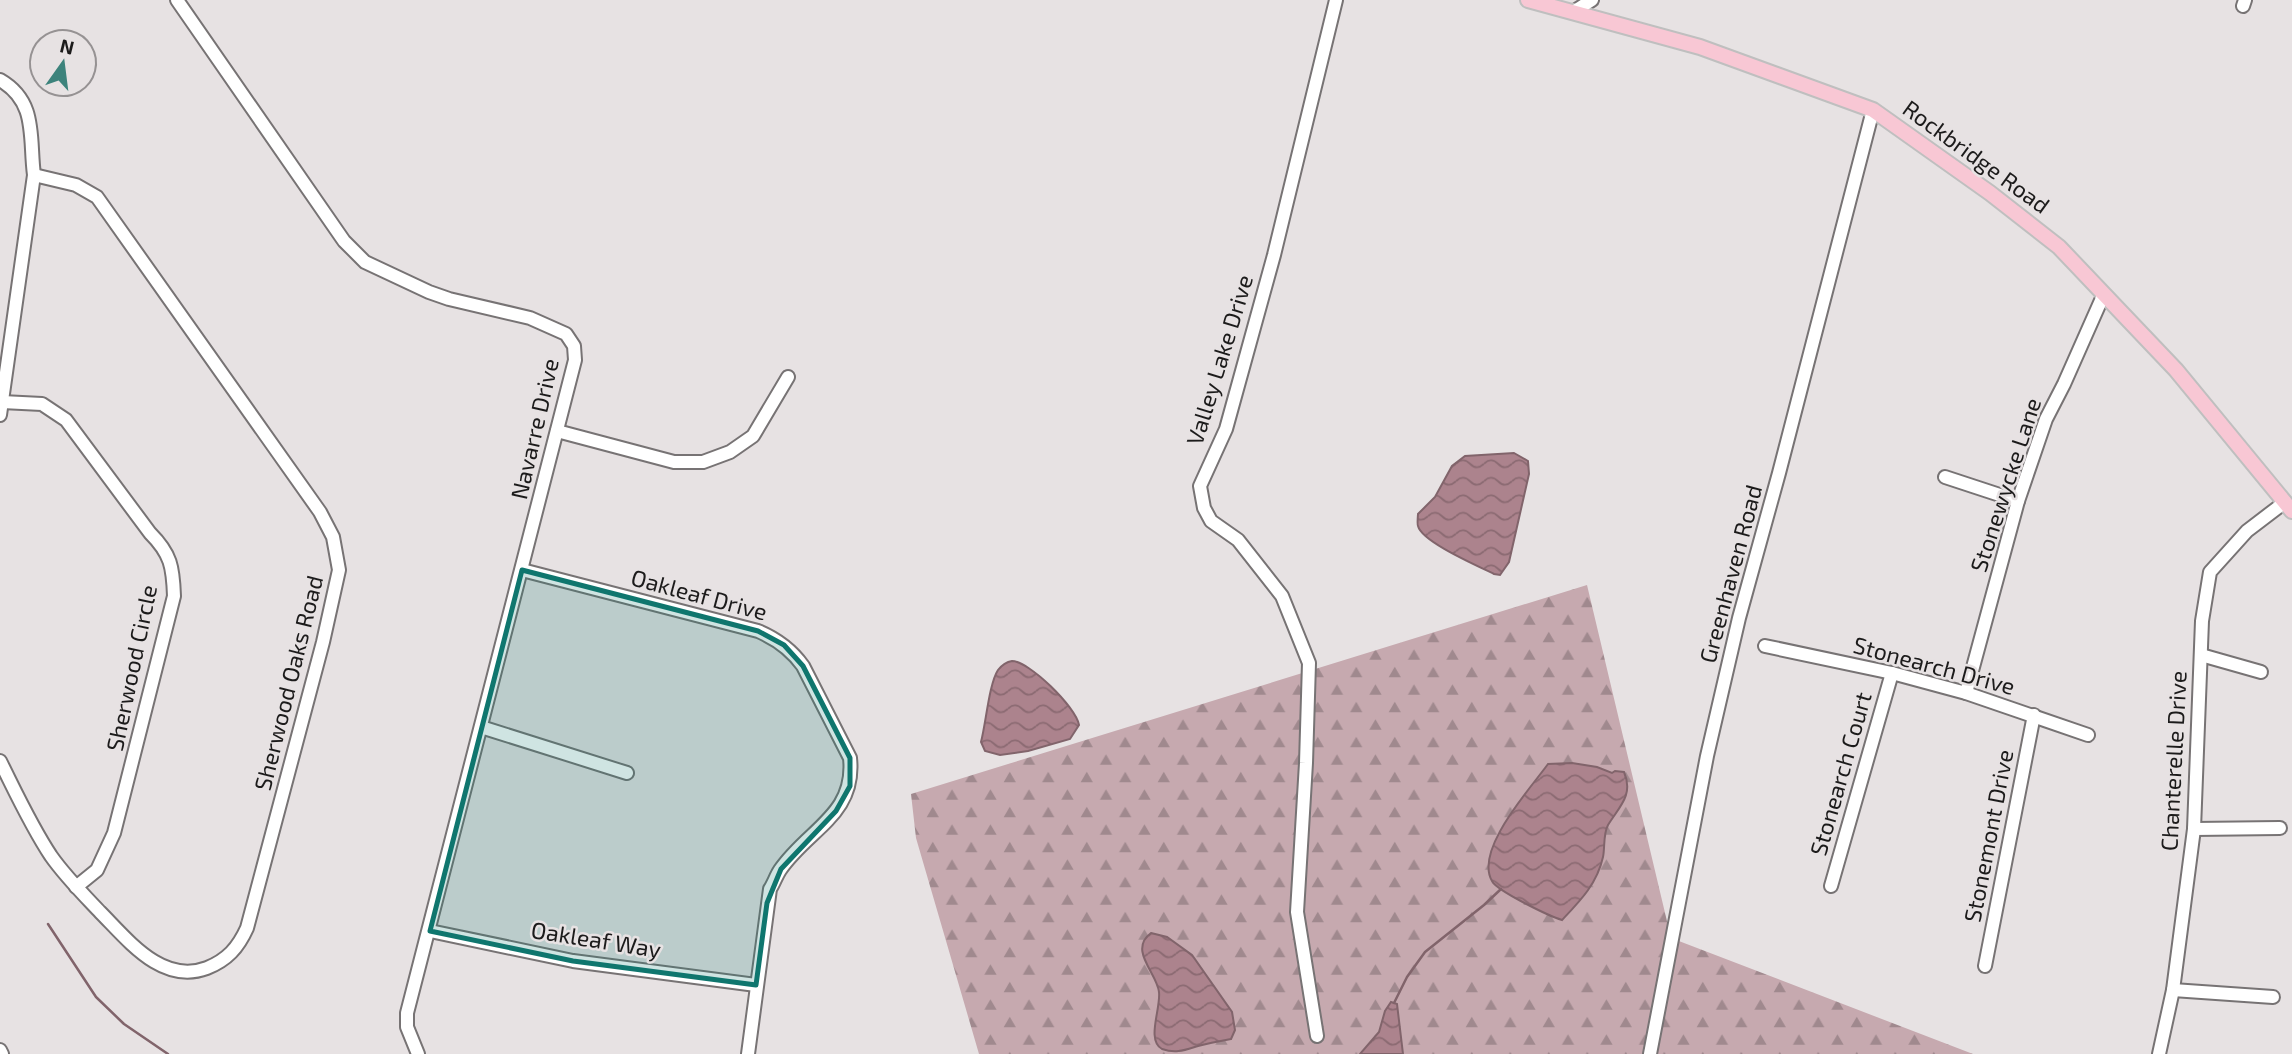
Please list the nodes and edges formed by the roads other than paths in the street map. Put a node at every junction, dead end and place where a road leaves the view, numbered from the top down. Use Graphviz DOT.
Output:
graph roads {
  1 [pos="177,0"];
  2 [pos="1336,0"];
  3 [pos="1528,0"];
  4 [pos="1592,0"];
  5 [pos="1573,12"];
  6 [pos="0,80"];
  7 [pos="1874,110"];
  8 [pos="34,175"];
  9 [pos="2103,296"];
  10 [pos="788,377"];
  11 [pos="1,408"];
  12 [pos="557,431"];
  13 [pos="1945,477"];
  14 [pos="2018,501"];
  15 [pos="2288,507"];
  16 [pos="523,570"];
  17 [pos="1765,646"];
  18 [pos="2201,655"];
  19 [pos="2261,672"];
  20 [pos="1892,673"];
  21 [pos="1966,693"];
  22 [pos="2034,715"];
  23 [pos="481,727"];
  24 [pos="2088,735"];
  25 [pos="0,761"];
  26 [pos="627,773"];
  27 [pos="2280,828"];
  28 [pos="2194,829"];
  29 [pos="1831,886"];
  30 [pos="76,887"];
  31 [pos="430,931"];
  32 [pos="1985,966"];
  33 [pos="757,985"];
  34 [pos="2173,990"];
  35 [pos="2273,997"];
  36 [pos="1317,1036"];
  37 [pos="418,1054"];
  38 [pos="748,1054"];
  39 [pos="1650,1054"];
  40 [pos="2159,1054"];
  1 -- 12 [label="street, Navarre Drive"];
  2 -- 36 [label="street, Valley Lake Drive"];
  3 -- 5 [label="main road, Rockbridge Road"];
  4 -- 5 [label="street"];
  5 -- 7 [label="main road, Rockbridge Road"];
  6 -- 8 [label="street"];
  7 -- 9 [label="main road, Rockbridge Road"];
  7 -- 39 [label="street, Greenhaven Road"];
  8 -- 11 [label="street"];
  8 -- 30 [label="street, Sherwood Oaks Road"];
  9 -- 14 [label="street, Stonewycke Lane"];
  9 -- 15 [label="main road, Rockbridge Road"];
  10 -- 12 [label="street"];
  11 -- 30 [label="street, Sherwood Circle"];
  12 -- 16 [label="street, Navarre Drive"];
  13 -- 14 [label="street"];
  14 -- 21 [label="street, Stonewycke Lane"];
  15 -- 18 [label="street, Chanterelle Drive"];
  16 -- 23 [label="street, Navarre Drive"];
  16 -- 33 [label="street, Oakleaf Drive"];
  17 -- 20 [label="street, Stonearch Drive"];
  18 -- 19 [label="street"];
  18 -- 28 [label="street, Chanterelle Drive"];
  20 -- 21 [label="street, Stonearch Drive"];
  20 -- 29 [label="street, Stonearch Court"];
  21 -- 22 [label="street, Stonearch Drive"];
  22 -- 24 [label="street, Stonearch Drive"];
  22 -- 32 [label="street, Stonemont Drive"];
  23 -- 26 [label="street"];
  23 -- 31 [label="street, Navarre Drive"];
  25 -- 30 [label="street, Sherwood Oaks Road"];
  27 -- 28 [label="street"];
  28 -- 34 [label="street, Chanterelle Drive"];
  31 -- 33 [label="street, Oakleaf Way"];
  31 -- 37 [label="street, Navarre Drive"];
  33 -- 38 [label="street, Oakleaf Drive"];
  34 -- 35 [label="street"];
  34 -- 40 [label="street, Chanterelle Drive"];
}
